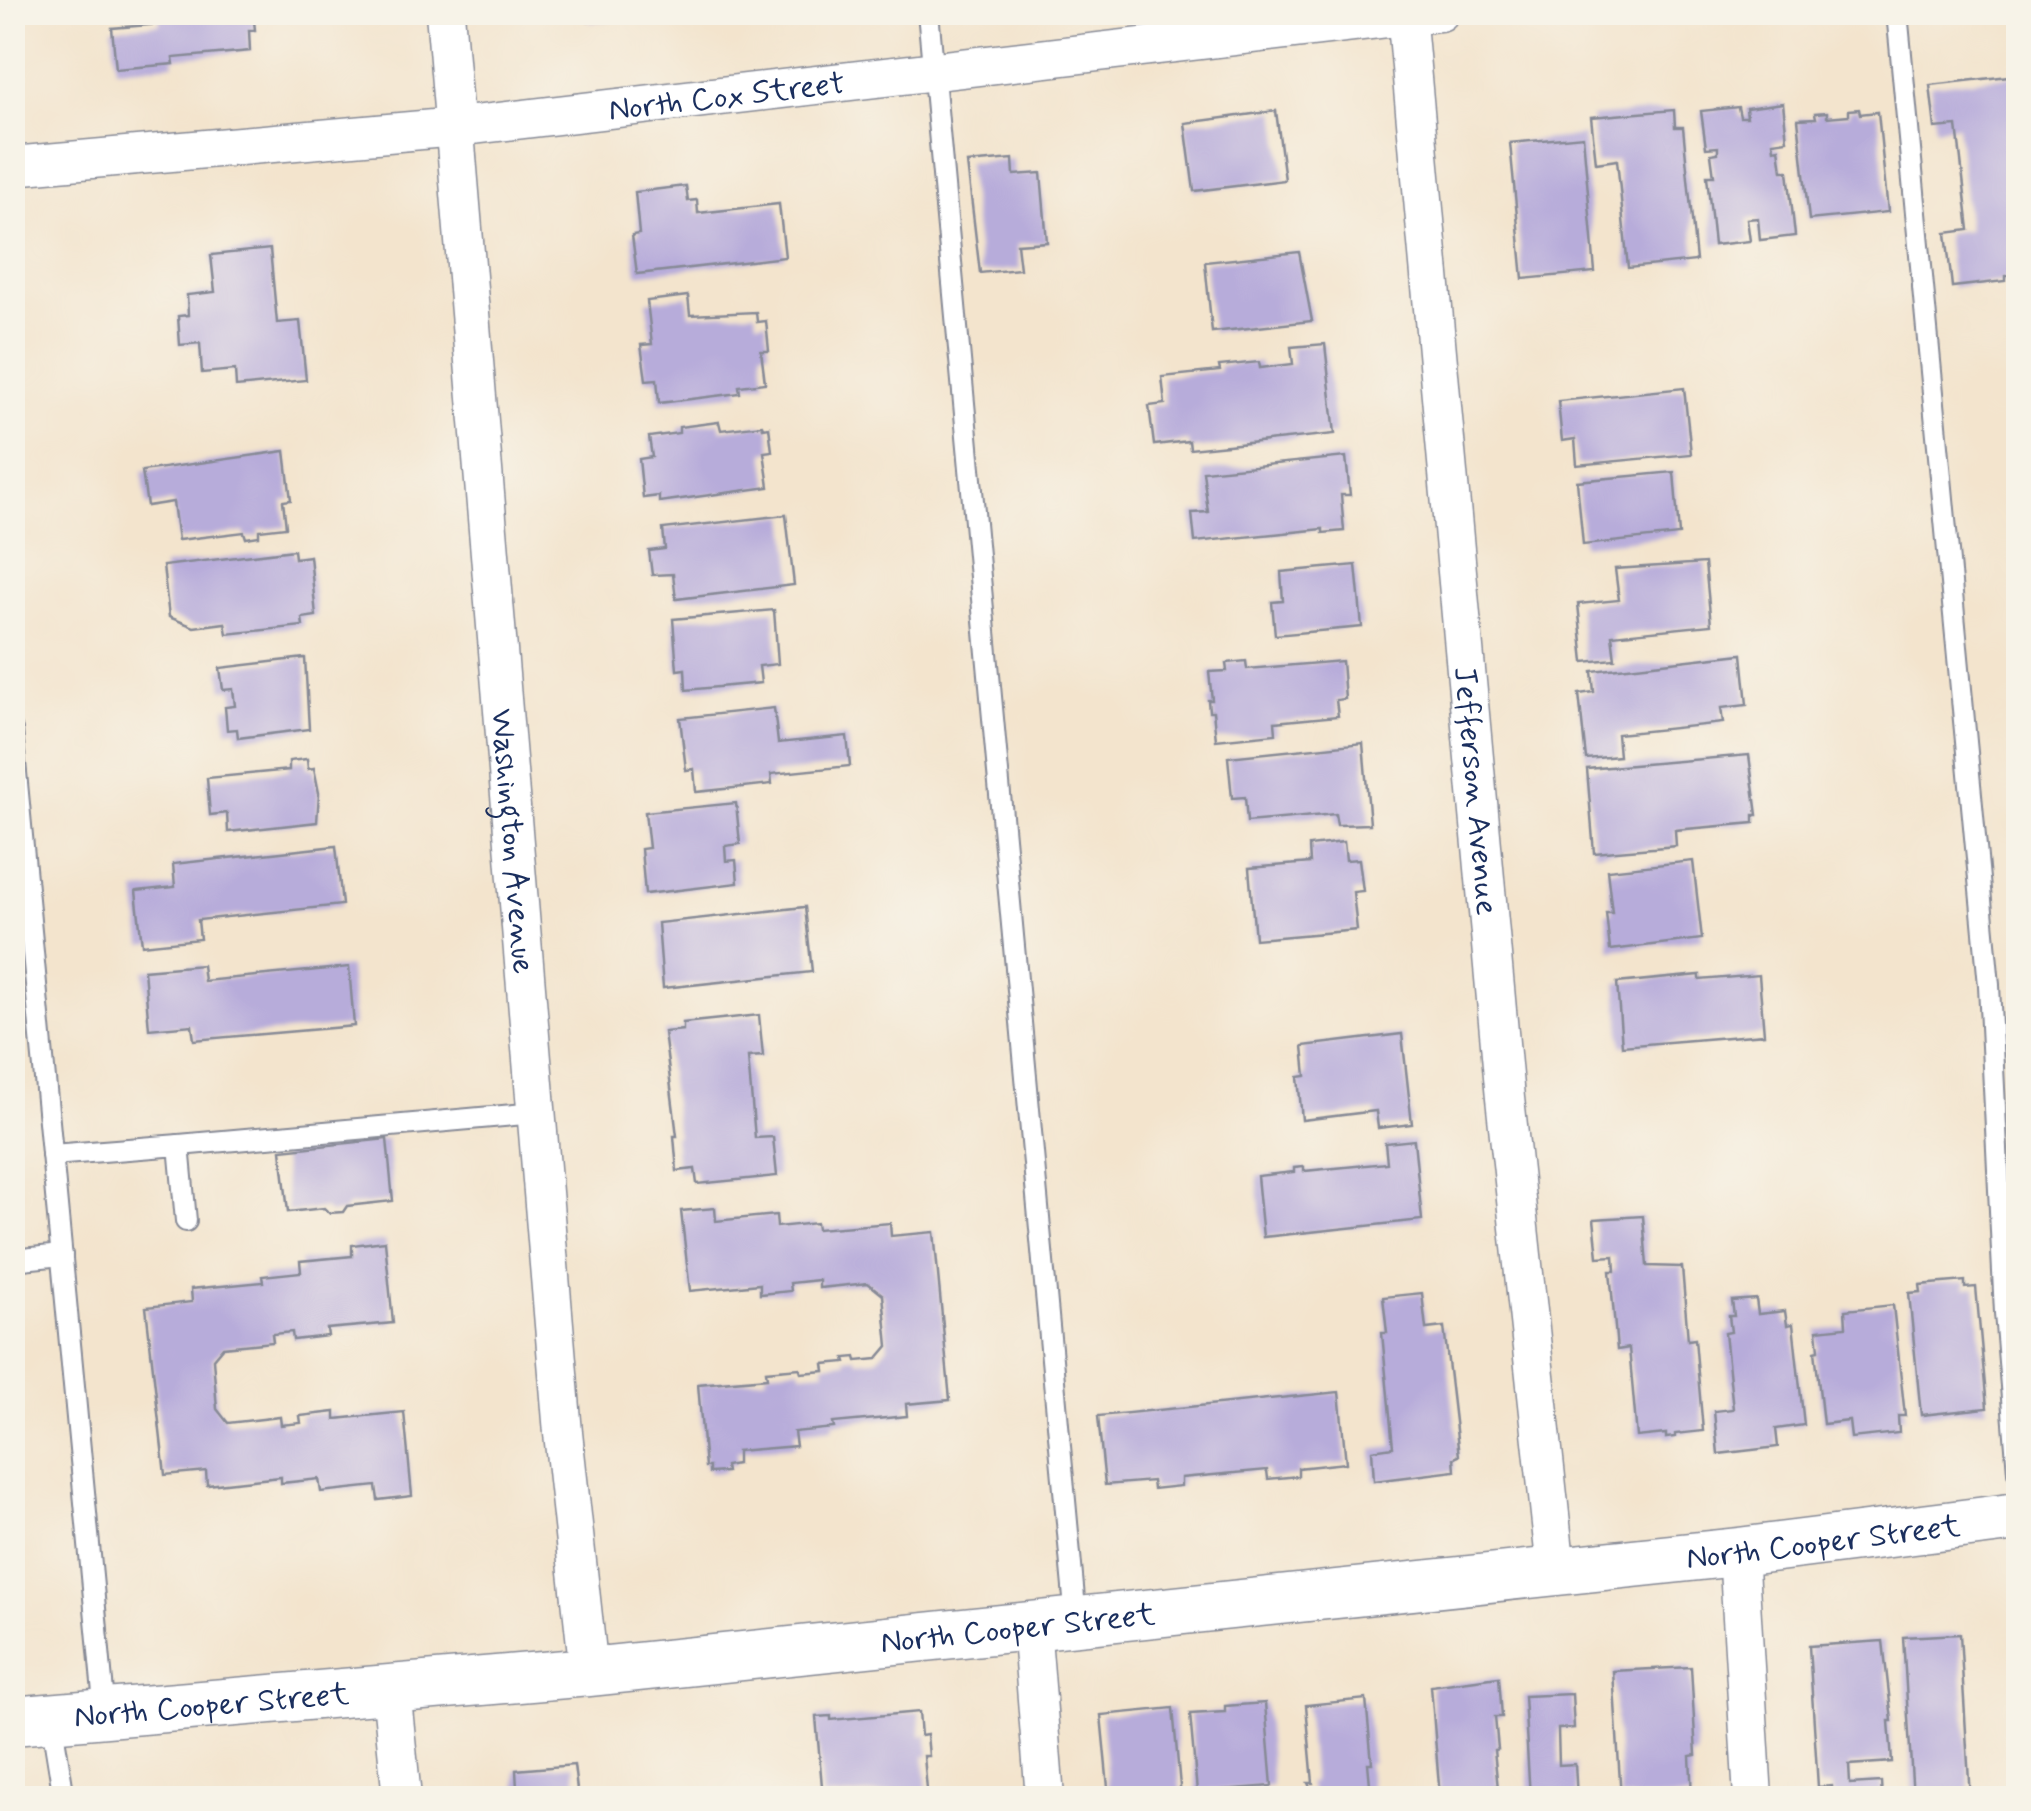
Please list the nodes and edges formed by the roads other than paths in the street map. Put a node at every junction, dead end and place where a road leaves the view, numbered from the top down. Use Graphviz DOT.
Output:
graph roads {
  1 [pos="444,12"];
  2 [pos="928,12"];
  3 [pos="1897,12"];
  4 [pos="1418,14"];
  5 [pos="933,71"];
  6 [pos="456,128"];
  7 [pos="12,166"];
  8 [pos="12,730"];
  9 [pos="536,1113"];
  10 [pos="179,1144"];
  11 [pos="52,1154"];
  12 [pos="186,1221"];
  13 [pos="62,1255"];
  14 [pos="12,1260"];
  15 [pos="2018,1472"];
  16 [pos="2018,1516"];
  17 [pos="1738,1552"];
  18 [pos="1556,1570"];
  19 [pos="1053,1623"];
  20 [pos="589,1672"];
  21 [pos="392,1690"];
  22 [pos="104,1714"];
  23 [pos="32,1720"];
  24 [pos="64,1798"];
  25 [pos="402,1798"];
  26 [pos="1045,1798"];
  27 [pos="1753,1798"];
  1 -- 6 [label="street, Washington Avenue"];
  2 -- 5 [label="lane"];
  3 -- 15 [label="lane"];
  4 -- 5 [label="street, North Cox Street"];
  4 -- 18 [label="street, Jefferson Avenue"];
  5 -- 6 [label="street, North Cox Street"];
  5 -- 19 [label="lane"];
  6 -- 7 [label="street, North Cox Street"];
  6 -- 9 [label="street, Washington Avenue"];
  8 -- 11 [label="lane"];
  9 -- 10 [label="lane"];
  9 -- 20 [label="street, Washington Avenue"];
  10 -- 11 [label="lane"];
  10 -- 12 [label="lane"];
  11 -- 13 [label="lane"];
  13 -- 14 [label="lane"];
  13 -- 22 [label="lane"];
  16 -- 17 [label="street, North Cooper Street"];
  17 -- 18 [label="street, North Cooper Street"];
  17 -- 27 [label="street"];
  18 -- 19 [label="street, North Cooper Street"];
  19 -- 20 [label="street, North Cooper Street"];
  19 -- 26 [label="street"];
  20 -- 21 [label="street, North Cooper Street"];
  21 -- 22 [label="street, North Cooper Street"];
  21 -- 25 [label="street"];
  22 -- 23 [label="street, North Cooper Street"];
  23 -- 24 [label="lane"];
}
